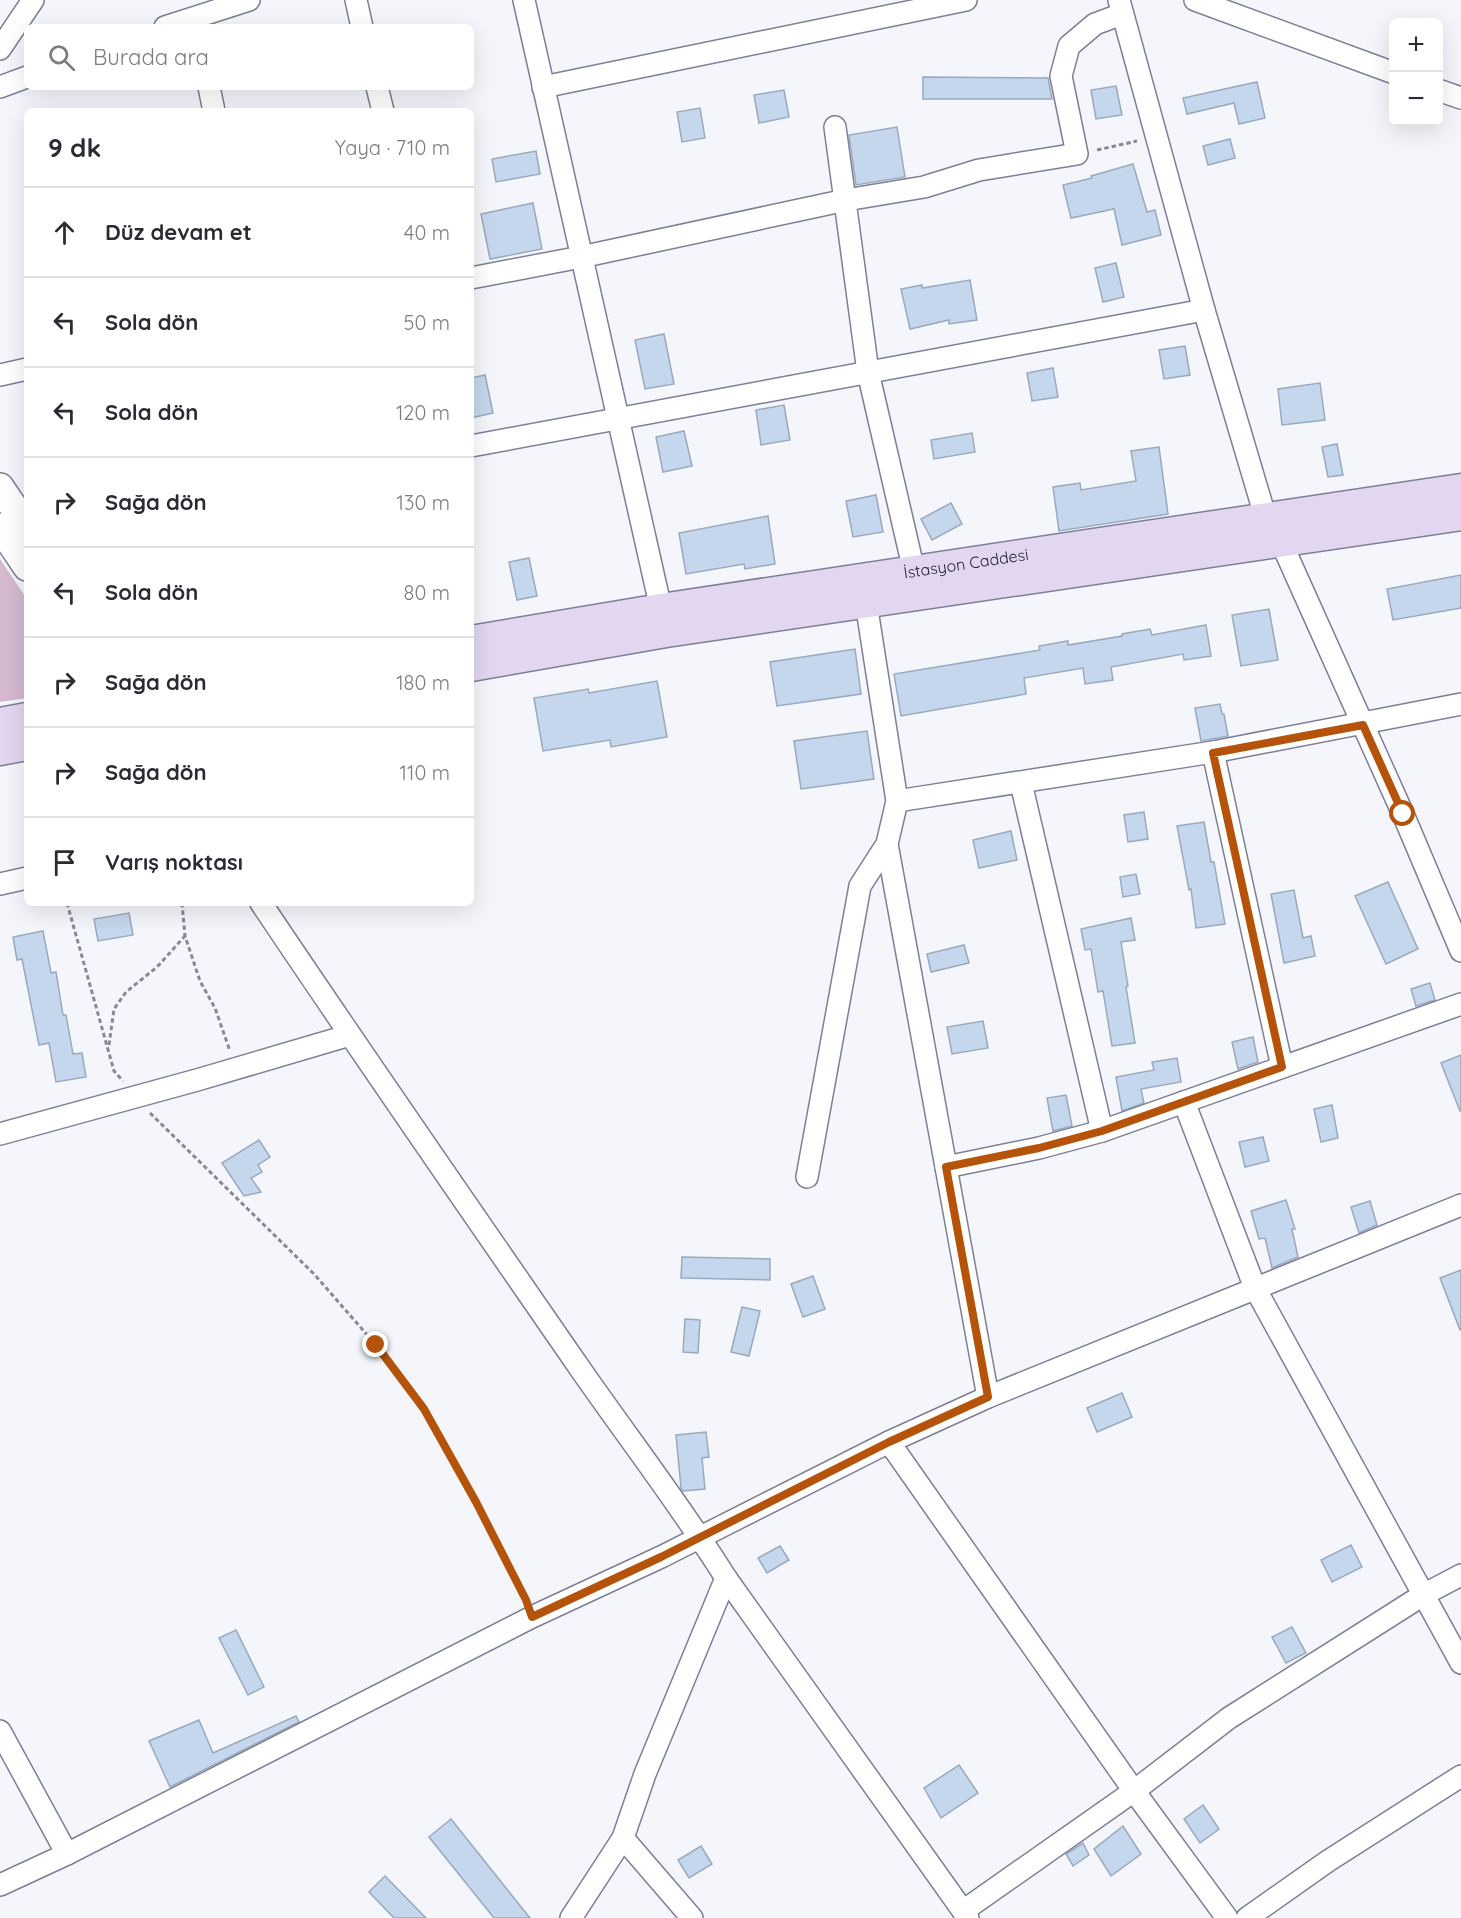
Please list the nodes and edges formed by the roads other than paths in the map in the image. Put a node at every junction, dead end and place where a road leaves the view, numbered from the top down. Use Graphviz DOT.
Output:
graph roads {
  1 [pos="33,0"];
  2 [pos="249,0"];
  3 [pos="356,0"];
  4 [pos="524,0"];
  5 [pos="966,0"];
  6 [pos="1195,0"];
  7 [pos="1120,7"];
  8 [pos="193,22"];
  9 [pos="361,24"];
  10 [pos="0,49"];
  11 [pos="1391,72"];
  12 [pos="24,78"];
  13 [pos="0,87"];
  14 [pos="543,87"];
  15 [pos="210,90"];
  16 [pos="378,90"];
  17 [pos="1443,92"];
  18 [pos="1461,98"];
  19 [pos="213,108"];
  20 [pos="381,108"];
  21 [pos="835,127"];
  22 [pos="846,200"];
  23 [pos="581,257"];
  24 [pos="474,277"];
  25 [pos="1204,310"];
  26 [pos="24,370"];
  27 [pos="868,372"];
  28 [pos="0,375"];
  29 [pos="617,418"];
  30 [pos="474,445"];
  31 [pos="0,487"];
  32 [pos="1461,489"];
  33 [pos="1461,515"];
  34 [pos="1273,531"];
  35 [pos="16,532"];
  36 [pos="24,557"];
  37 [pos="914,571"];
  38 [pos="866,603"];
  39 [pos="661,609"];
  40 [pos="474,640"];
  41 [pos="474,665"];
  42 [pos="1461,704"];
  43 [pos="24,719"];
  44 [pos="0,723"];
  45 [pos="1363,725"];
  46 [pos="24,746"];
  47 [pos="0,750"];
  48 [pos="1213,753"];
  49 [pos="1021,783"];
  50 [pos="897,801"];
  51 [pos="887,844"];
  52 [pos="24,879"];
  53 [pos="0,884"];
  54 [pos="263,906"];
  55 [pos="1461,951"];
  56 [pos="1461,1004"];
  57 [pos="350,1035"];
  58 [pos="1282,1067"];
  59 [pos="1184,1102"];
  60 [pos="1102,1131"];
  61 [pos="0,1134"];
  62 [pos="946,1167"];
  63 [pos="807,1178"];
  64 [pos="1461,1205"];
  65 [pos="1256,1288"];
  66 [pos="988,1397"];
  67 [pos="889,1442"];
  68 [pos="700,1537"];
  69 [pos="1461,1575"];
  70 [pos="726,1578"];
  71 [pos="1424,1595"];
  72 [pos="1461,1663"];
  73 [pos="0,1731"];
  74 [pos="1461,1776"];
  75 [pos="1134,1791"];
  76 [pos="623,1838"];
  77 [pos="67,1854"];
  78 [pos="0,1885"];
  79 [pos="965,1915"];
  80 [pos="571,1918"];
  81 [pos="692,1918"];
  82 [pos="1227,1918"];
  83 [pos="1247,1918"];
  1 -- 10 [label="street"];
  2 -- 8 [label="street"];
  3 -- 9 [label="street"];
  4 -- 14 [label="street"];
  5 -- 14 [label="street"];
  6 -- 11 [label="street"];
  7 -- 22 [label="street"];
  7 -- 25 [label="street"];
  12 -- 13 [label="street"];
  14 -- 23 [label="street"];
  15 -- 19 [label="street"];
  16 -- 20 [label="street"];
  17 -- 18 [label="street"];
  21 -- 22 [label="street"];
  22 -- 23 [label="street"];
  22 -- 27 [label="street"];
  23 -- 24 [label="street"];
  23 -- 29 [label="street"];
  25 -- 27 [label="street"];
  25 -- 34 [label="street"];
  26 -- 28 [label="street"];
  27 -- 29 [label="street"];
  27 -- 37 [label="street"];
  29 -- 30 [label="street"];
  29 -- 39 [label="street"];
  31 -- 35 [label="street"];
  32 -- 34 [label="main road, İstasyon Caddesi"];
  33 -- 34 [label="main road"];
  34 -- 37 [label="main road, İstasyon Caddesi"];
  34 -- 38 [label="main road"];
  34 -- 45 [label="street"];
  35 -- 36 [label="street"];
  37 -- 39 [label="main road, İstasyon Caddesi"];
  38 -- 41 [label="main road"];
  38 -- 50 [label="street"];
  39 -- 40 [label="main road, İstasyon Caddesi"];
  42 -- 45 [label="street"];
  43 -- 44 [label="main road"];
  45 -- 48 [label="street"];
  45 -- 55 [label="street"];
  46 -- 47 [label="main road"];
  48 -- 49 [label="street"];
  48 -- 58 [label="street"];
  49 -- 50 [label="street"];
  49 -- 60 [label="street"];
  50 -- 51 [label="street"];
  51 -- 62 [label="street"];
  51 -- 63 [label="street"];
  52 -- 53 [label="street"];
  54 -- 57 [label="street"];
  56 -- 58 [label="street"];
  57 -- 61 [label="street"];
  57 -- 68 [label="street"];
  58 -- 59 [label="street"];
  59 -- 60 [label="street"];
  59 -- 65 [label="street"];
  60 -- 62 [label="street"];
  62 -- 66 [label="street"];
  64 -- 65 [label="street"];
  65 -- 66 [label="street"];
  65 -- 71 [label="street"];
  66 -- 67 [label="street"];
  67 -- 68 [label="street"];
  67 -- 75 [label="street"];
  68 -- 70 [label="street"];
  68 -- 77 [label="street"];
  69 -- 71 [label="street"];
  70 -- 76 [label="street"];
  70 -- 79 [label="street"];
  71 -- 72 [label="street"];
  71 -- 75 [label="street"];
  73 -- 77 [label="street"];
  74 -- 83 [label="street"];
  75 -- 79 [label="street"];
  75 -- 82 [label="street"];
  76 -- 80 [label="street"];
  76 -- 81 [label="street"];
  77 -- 78 [label="street"];
}
